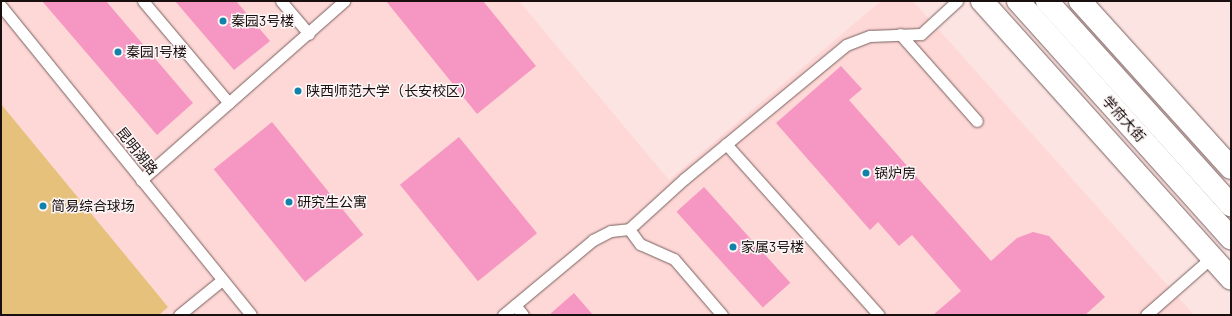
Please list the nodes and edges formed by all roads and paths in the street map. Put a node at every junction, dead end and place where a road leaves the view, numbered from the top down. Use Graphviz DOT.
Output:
graph roads {
  1 [pos="143,1"];
  2 [pos="281,1"];
  3 [pos="344,1"];
  4 [pos="958,1"];
  5 [pos="982,1"];
  6 [pos="1018,1"];
  7 [pos="1047,1"];
  8 [pos="1080,1"];
  9 [pos="1,6"];
  10 [pos="309,34"];
  11 [pos="900,34"];
  12 [pos="229,103"];
  13 [pos="978,121"];
  14 [pos="726,144"];
  15 [pos="1231,168"];
  16 [pos="142,180"];
  17 [pos="1231,205"];
  18 [pos="629,228"];
  19 [pos="1231,238"];
  20 [pos="1212,257"];
  21 [pos="1231,279"];
  22 [pos="222,280"];
  23 [pos="515,305"];
  24 [pos="179,315"];
  25 [pos="251,315"];
  26 [pos="503,315"];
  27 [pos="523,315"];
  28 [pos="722,315"];
  29 [pos="879,315"];
  30 [pos="1146,315"];
  1 -- 12 [label="lane"];
  2 -- 10 [label="lane"];
  3 -- 10 [label="lane"];
  4 -- 11 [label="lane"];
  5 -- 20 [label="street"];
  6 -- 19 [label="street, 学府大街"];
  7 -- 17 [label="street, 学府大街"];
  8 -- 15 [label="street"];
  9 -- 16 [label="lane, 昆明湖路"];
  10 -- 12 [label="lane"];
  11 -- 13 [label="lane"];
  11 -- 14 [label="lane"];
  12 -- 16 [label="lane"];
  14 -- 18 [label="lane"];
  14 -- 29 [label="lane"];
  16 -- 22 [label="lane, 昆明湖路"];
  18 -- 23 [label="lane"];
  18 -- 28 [label="lane"];
  20 -- 21 [label="street"];
  20 -- 30 [label="lane"];
  22 -- 24 [label="lane"];
  22 -- 25 [label="lane, 昆明湖路"];
  23 -- 26 [label="lane"];
  23 -- 27 [label="lane"];
}
